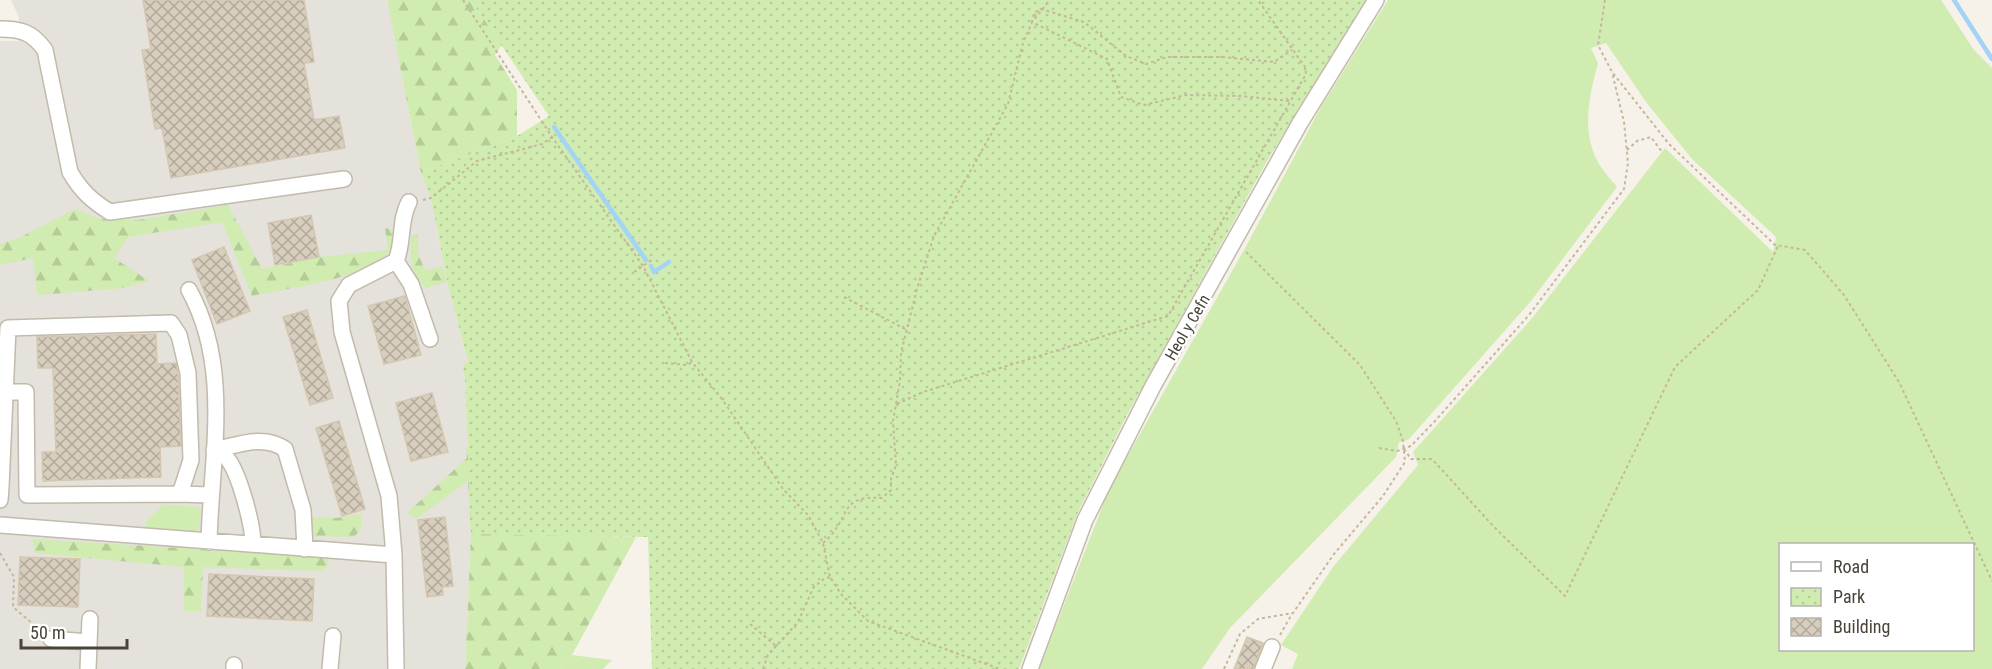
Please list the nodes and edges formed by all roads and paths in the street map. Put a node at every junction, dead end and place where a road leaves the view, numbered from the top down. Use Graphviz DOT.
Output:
graph roads {
  1 [pos="464,0"];
  2 [pos="1050,0"];
  3 [pos="1257,0"];
  4 [pos="1376,0"];
  5 [pos="1605,0"];
  6 [pos="1041,9"];
  7 [pos="1032,22"];
  8 [pos="0,29"];
  9 [pos="1292,50"];
  10 [pos="1612,72"];
  11 [pos="1289,101"];
  12 [pos="1659,132"];
  13 [pos="552,137"];
  14 [pos="1651,137"];
  15 [pos="1627,150"];
  16 [pos="1662,152"];
  17 [pos="344,179"];
  18 [pos="409,202"];
  19 [pos="1234,244"];
  20 [pos="1779,245"];
  21 [pos="653,259"];
  22 [pos="396,261"];
  23 [pos="643,266"];
  24 [pos="634,272"];
  25 [pos="189,290"];
  26 [pos="844,297"];
  27 [pos="905,329"];
  28 [pos="430,339"];
  29 [pos="692,362"];
  30 [pos="665,363"];
  31 [pos="4,392"];
  32 [pos="897,404"];
  33 [pos="1379,448"];
  34 [pos="1404,449"];
  35 [pos="214,450"];
  36 [pos="180,494"];
  37 [pos="210,495"];
  38 [pos="0,500"];
  39 [pos="0,525"];
  40 [pos="208,542"];
  41 [pos="823,543"];
  42 [pos="253,544"];
  43 [pos="305,549"];
  44 [pos="0,553"];
  45 [pos="394,555"];
  46 [pos="830,578"];
  47 [pos="1992,581"];
  48 [pos="1293,613"];
  49 [pos="90,620"];
  50 [pos="750,624"];
  51 [pos="333,636"];
  52 [pos="51,639"];
  53 [pos="89,642"];
  54 [pos="776,646"];
  55 [pos="1272,647"];
  56 [pos="88,669"];
  57 [pos="330,669"];
  58 [pos="396,669"];
  59 [pos="763,669"];
  60 [pos="1000,669"];
  61 [pos="1030,669"];
  62 [pos="1224,669"];
  63 [pos="1263,669"];
  1 -- 13 [label="path"];
  2 -- 6 [label="path"];
  3 -- 9 [label="path"];
  4 -- 19 [label="street, Heol y Cefn"];
  5 -- 10 [label="path"];
  6 -- 7 [label="path"];
  6 -- 7 [label="path"];
  6 -- 9 [label="path"];
  7 -- 11 [label="path"];
  7 -- 27 [label="path"];
  8 -- 17 [label="street"];
  9 -- 11 [label="path"];
  10 -- 12 [label="path"];
  10 -- 15 [label="path"];
  11 -- 32 [label="path"];
  12 -- 14 [label="path"];
  12 -- 20 [label="path"];
  13 -- 18 [label="path"];
  13 -- 23 [label="path"];
  14 -- 15 [label="path"];
  14 -- 16 [label="path"];
  15 -- 34 [label="path"];
  18 -- 22 [label="street"];
  19 -- 34 [label="path"];
  19 -- 61 [label="street, Heol y Cefn"];
  20 -- 34 [label="path"];
  20 -- 47 [label="path"];
  21 -- 23 [label="path"];
  22 -- 28 [label="street"];
  22 -- 45 [label="street"];
  23 -- 24 [label="path"];
  23 -- 29 [label="path"];
  25 -- 35 [label="street"];
  26 -- 27 [label="path"];
  27 -- 32 [label="path"];
  29 -- 30 [label="path"];
  29 -- 41 [label="path"];
  31 -- 36 [label="street"];
  31 -- 36 [label="street"];
  31 -- 38 [label="street"];
  32 -- 41 [label="path"];
  33 -- 34 [label="path"];
  34 -- 48 [label="path"];
  35 -- 37 [label="street"];
  35 -- 42 [label="street"];
  35 -- 43 [label="street"];
  36 -- 37 [label="street"];
  37 -- 40 [label="street"];
  39 -- 40 [label="street"];
  40 -- 42 [label="street"];
  41 -- 46 [label="path"];
  42 -- 43 [label="street"];
  43 -- 45 [label="street"];
  44 -- 52 [label="path"];
  45 -- 58 [label="street"];
  46 -- 54 [label="path"];
  46 -- 60 [label="path"];
  48 -- 55 [label="path"];
  48 -- 62 [label="path"];
  49 -- 53 [label="street"];
  50 -- 54 [label="path"];
  51 -- 57 [label="street"];
  52 -- 53 [label="street"];
  53 -- 56 [label="street"];
  54 -- 59 [label="path"];
  55 -- 63 [label="street"];
}
